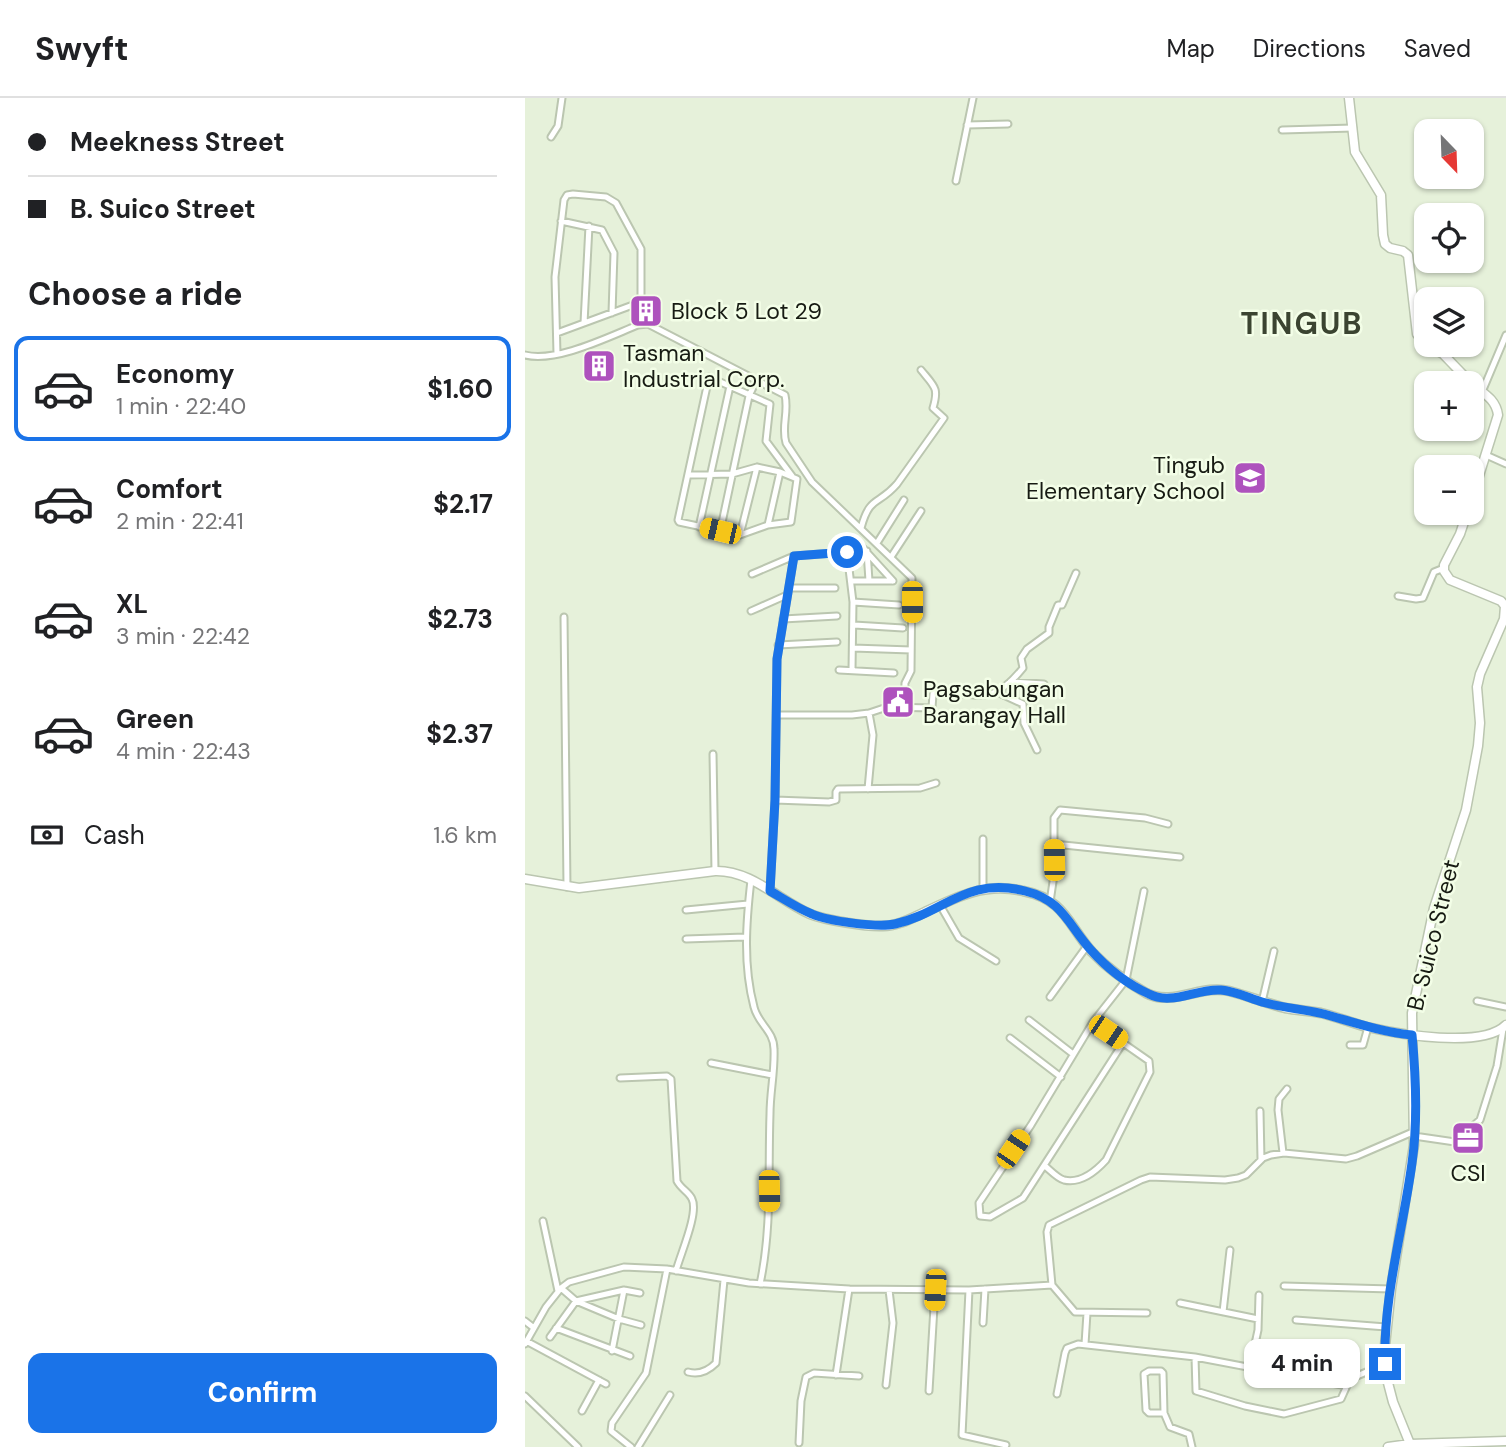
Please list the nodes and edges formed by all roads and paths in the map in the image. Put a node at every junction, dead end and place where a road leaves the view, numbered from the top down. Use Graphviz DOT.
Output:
graph roads {
  1 [pos="562,98"];
  2 [pos="973,98"];
  3 [pos="1349,98"];
  4 [pos="1008,124"];
  5 [pos="967,125"];
  6 [pos="1353,128"];
  7 [pos="1282,130"];
  8 [pos="551,137"];
  9 [pos="956,181"];
  10 [pos="561,220"];
  11 [pos="589,226"];
  12 [pos="1414,303"];
  13 [pos="612,313"];
  14 [pos="584,324"];
  15 [pos="557,333"];
  16 [pos="1506,335"];
  17 [pos="557,354"];
  18 [pos="525,355"];
  19 [pos="1446,357"];
  20 [pos="921,370"];
  21 [pos="1459,371"];
  22 [pos="753,380"];
  23 [pos="730,386"];
  24 [pos="1484,387"];
  25 [pos="1484,393"];
  26 [pos="749,395"];
  27 [pos="1502,412"];
  28 [pos="1486,455"];
  29 [pos="1484,461"];
  30 [pos="1506,464"];
  31 [pos="757,467"];
  32 [pos="780,472"];
  33 [pos="732,474"];
  34 [pos="688,475"];
  35 [pos="711,475"];
  36 [pos="795,478"];
  37 [pos="904,500"];
  38 [pos="921,511"];
  39 [pos="768,525"];
  40 [pos="1463,525"];
  41 [pos="699,527"];
  42 [pos="862,528"];
  43 [pos="720,531"];
  44 [pos="740,535"];
  45 [pos="877,543"];
  46 [pos="846,548"];
  47 [pos="867,551"];
  48 [pos="794,556"];
  49 [pos="891,557"];
  50 [pos="1444,568"];
  51 [pos="1076,573"];
  52 [pos="752,574"];
  53 [pos="852,581"];
  54 [pos="869,581"];
  55 [pos="835,588"];
  56 [pos="788,591"];
  57 [pos="1398,596"];
  58 [pos="853,602"];
  59 [pos="899,605"];
  60 [pos="751,611"];
  61 [pos="837,616"];
  62 [pos="564,617"];
  63 [pos="783,619"];
  64 [pos="853,625"];
  65 [pos="903,628"];
  66 [pos="837,642"];
  67 [pos="778,645"];
  68 [pos="853,648"];
  69 [pos="911,650"];
  70 [pos="839,670"];
  71 [pos="852,670"];
  72 [pos="894,673"];
  73 [pos="1010,682"];
  74 [pos="1044,684"];
  75 [pos="999,693"];
  76 [pos="904,707"];
  77 [pos="869,713"];
  78 [pos="776,715"];
  79 [pos="1037,750"];
  80 [pos="713,754"];
  81 [pos="936,783"];
  82 [pos="868,789"];
  83 [pos="775,800"];
  84 [pos="1168,824"];
  85 [pos="983,839"];
  86 [pos="1054,844"];
  87 [pos="1180,857"];
  88 [pos="715,871"];
  89 [pos="525,879"];
  90 [pos="751,880"];
  91 [pos="567,887"];
  92 [pos="983,888"];
  93 [pos="770,891"];
  94 [pos="1144,891"];
  95 [pos="1050,902"];
  96 [pos="748,904"];
  97 [pos="940,905"];
  98 [pos="687,910"];
  99 [pos="745,937"];
  100 [pos="686,939"];
  101 [pos="1087,946"];
  102 [pos="1274,951"];
  103 [pos="996,961"];
  104 [pos="1126,980"];
  105 [pos="1050,997"];
  106 [pos="1477,1001"];
  107 [pos="1262,1002"];
  108 [pos="1506,1007"];
  109 [pos="1029,1020"];
  110 [pos="1093,1022"];
  111 [pos="1369,1027"];
  112 [pos="1504,1027"];
  113 [pos="1412,1035"];
  114 [pos="1010,1038"];
  115 [pos="1123,1042"];
  116 [pos="1350,1045"];
  117 [pos="1073,1054"];
  118 [pos="711,1063"];
  119 [pos="772,1074"];
  120 [pos="1061,1077"];
  121 [pos="620,1078"];
  122 [pos="1287,1089"];
  123 [pos="1260,1111"];
  124 [pos="1414,1133"];
  125 [pos="1283,1153"];
  126 [pos="1261,1160"];
  127 [pos="1045,1166"];
  128 [pos="543,1220"];
  129 [pos="1230,1250"];
  130 [pos="667,1269"];
  131 [pos="675,1271"];
  132 [pos="724,1280"];
  133 [pos="760,1284"];
  134 [pos="1052,1285"];
  135 [pos="1284,1286"];
  136 [pos="560,1289"];
  137 [pos="849,1289"];
  138 [pos="985,1289"];
  139 [pos="1391,1289"];
  140 [pos="624,1290"];
  141 [pos="889,1290"];
  142 [pos="935,1290"];
  143 [pos="969,1290"];
  144 [pos="640,1293"];
  145 [pos="1259,1295"];
  146 [pos="576,1301"];
  147 [pos="1180,1303"];
  148 [pos="1223,1311"];
  149 [pos="1087,1313"];
  150 [pos="1147,1313"];
  151 [pos="1258,1319"];
  152 [pos="619,1320"];
  153 [pos="1296,1320"];
  154 [pos="525,1321"];
  155 [pos="983,1323"];
  156 [pos="641,1325"];
  157 [pos="1386,1327"];
  158 [pos="534,1328"];
  159 [pos="556,1328"];
  160 [pos="550,1337"];
  161 [pos="526,1342"];
  162 [pos="1085,1345"];
  163 [pos="612,1351"];
  164 [pos="630,1356"];
  165 [pos="1195,1357"];
  166 [pos="1385,1364"];
  167 [pos="1250,1367"];
  168 [pos="688,1373"];
  169 [pos="837,1375"];
  170 [pos="859,1376"];
  171 [pos="599,1380"];
  172 [pos="606,1384"];
  173 [pos="886,1385"];
  174 [pos="1347,1386"];
  175 [pos="929,1391"];
  176 [pos="1057,1394"];
  177 [pos="525,1395"];
  178 [pos="670,1395"];
  179 [pos="582,1411"];
  180 [pos="1164,1413"];
  181 [pos="1506,1441"];
  182 [pos="799,1443"];
  183 [pos="1410,1444"];
  184 [pos="1006,1445"];
  185 [pos="578,1447"];
  186 [pos="631,1447"];
  187 [pos="638,1447"];
  188 [pos="1192,1447"];
  189 [pos="1388,1447"];
  1 -- 8 [label="street"];
  2 -- 5 [label="street"];
  3 -- 6 [label="street"];
  4 -- 5 [label="street"];
  5 -- 9 [label="street"];
  6 -- 7 [label="street"];
  6 -- 12 [label="street"];
  10 -- 11 [label="street"];
  10 -- 13 [label="street"];
  10 -- 15 [label="street"];
  11 -- 13 [label="street"];
  11 -- 14 [label="street"];
  13 -- 14 [label="street"];
  14 -- 15 [label="street"];
  15 -- 17 [label="street"];
  16 -- 24 [label="street"];
  17 -- 18 [label="street"];
  17 -- 22 [label="street"];
  19 -- 21 [label="street"];
  20 -- 42 [label="street"];
  22 -- 26 [label="street"];
  22 -- 42 [label="street"];
  23 -- 26 [label="street"];
  23 -- 34 [label="street"];
  23 -- 35 [label="street"];
  25 -- 27 [label="street"];
  26 -- 33 [label="street"];
  26 -- 36 [label="street"];
  27 -- 28 [label="street"];
  28 -- 29 [label="street"];
  28 -- 30 [label="street"];
  31 -- 32 [label="street"];
  31 -- 33 [label="street"];
  31 -- 44 [label="street"];
  32 -- 36 [label="street"];
  32 -- 39 [label="street"];
  33 -- 35 [label="street"];
  33 -- 43 [label="street"];
  34 -- 35 [label="street"];
  34 -- 41 [label="street"];
  35 -- 41 [label="street"];
  36 -- 39 [label="street"];
  37 -- 45 [label="street"];
  38 -- 49 [label="street"];
  39 -- 44 [label="street"];
  40 -- 50 [label="street"];
  41 -- 43 [label="street"];
  42 -- 45 [label="street"];
  43 -- 44 [label="street"];
  45 -- 49 [label="street"];
  46 -- 47 [label="street"];
  46 -- 48 [label="street"];
  46 -- 53 [label="street"];
  47 -- 54 [label="street"];
  47 -- 54 [label="street"];
  48 -- 52 [label="street"];
  48 -- 56 [label="street"];
  49 -- 69 [label="street"];
  50 -- 57 [label="street"];
  50 -- 113 [label="street, B. Suico Street"];
  51 -- 73 [label="street"];
  53 -- 54 [label="street"];
  53 -- 58 [label="street"];
  55 -- 56 [label="street"];
  56 -- 60 [label="street"];
  56 -- 63 [label="street"];
  58 -- 59 [label="street"];
  58 -- 64 [label="street"];
  61 -- 63 [label="street"];
  62 -- 91 [label="street"];
  63 -- 67 [label="street"];
  64 -- 65 [label="street"];
  64 -- 68 [label="street"];
  66 -- 67 [label="street"];
  67 -- 78 [label="street"];
  68 -- 69 [label="street"];
  68 -- 71 [label="street"];
  69 -- 76 [label="street"];
  70 -- 71 [label="street"];
  71 -- 72 [label="street"];
  73 -- 74 [label="street"];
  73 -- 75 [label="street"];
  75 -- 76 [label="street"];
  75 -- 79 [label="street"];
  76 -- 77 [label="street"];
  77 -- 78 [label="street"];
  77 -- 82 [label="street"];
  78 -- 83 [label="street"];
  80 -- 88 [label="street"];
  81 -- 82 [label="street"];
  82 -- 83 [label="street"];
  83 -- 93 [label="street"];
  84 -- 86 [label="street"];
  85 -- 92 [label="street"];
  86 -- 87 [label="street"];
  86 -- 95 [label="street"];
  88 -- 90 [label="street"];
  88 -- 91 [label="street"];
  89 -- 91 [label="street"];
  90 -- 93 [label="street"];
  90 -- 96 [label="street"];
  92 -- 95 [label="street"];
  92 -- 97 [label="street"];
  93 -- 97 [label="street"];
  94 -- 104 [label="street"];
  95 -- 101 [label="street"];
  96 -- 98 [label="street"];
  96 -- 99 [label="street"];
  97 -- 103 [label="street"];
  99 -- 100 [label="street"];
  99 -- 119 [label="street"];
  101 -- 104 [label="street"];
  101 -- 105 [label="street"];
  102 -- 107 [label="street"];
  104 -- 107 [label="street"];
  104 -- 110 [label="street"];
  106 -- 108 [label="street"];
  107 -- 111 [label="street"];
  109 -- 117 [label="street"];
  110 -- 115 [label="street"];
  110 -- 117 [label="street"];
  111 -- 113 [label="street"];
  111 -- 116 [label="street"];
  112 -- 113 [label="street"];
  112 -- 124 [label="street"];
  113 -- 124 [label="street, B. Suico Street"];
  114 -- 120 [label="street"];
  115 -- 127 [label="street"];
  115 -- 127 [label="street"];
  117 -- 120 [label="street"];
  118 -- 119 [label="street"];
  119 -- 133 [label="street"];
  120 -- 127 [label="street"];
  121 -- 131 [label="street"];
  122 -- 125 [label="street"];
  123 -- 126 [label="street"];
  124 -- 125 [label="street"];
  124 -- 139 [label="street, B. Suico Street"];
  125 -- 126 [label="street"];
  126 -- 134 [label="street"];
  128 -- 136 [label="street"];
  129 -- 148 [label="street"];
  130 -- 131 [label="street"];
  130 -- 136 [label="street"];
  130 -- 186 [label="street"];
  131 -- 132 [label="street"];
  132 -- 133 [label="street"];
  132 -- 168 [label="street"];
  133 -- 137 [label="street"];
  134 -- 138 [label="street"];
  134 -- 149 [label="street"];
  135 -- 139 [label="street"];
  136 -- 146 [label="street"];
  136 -- 158 [label="street"];
  137 -- 141 [label="street"];
  137 -- 169 [label="street"];
  138 -- 143 [label="street"];
  138 -- 155 [label="street"];
  139 -- 157 [label="street, B. Suico Street"];
  140 -- 144 [label="street"];
  140 -- 146 [label="street"];
  140 -- 152 [label="street"];
  141 -- 142 [label="street"];
  141 -- 173 [label="street"];
  142 -- 143 [label="street"];
  142 -- 175 [label="street"];
  143 -- 184 [label="street"];
  145 -- 151 [label="street"];
  146 -- 152 [label="street"];
  146 -- 159 [label="street"];
  147 -- 148 [label="street"];
  148 -- 151 [label="street"];
  149 -- 150 [label="street"];
  149 -- 162 [label="street"];
  151 -- 167 [label="street"];
  152 -- 156 [label="street"];
  152 -- 163 [label="street"];
  153 -- 157 [label="street"];
  154 -- 158 [label="street"];
  157 -- 166 [label="street, B. Suico Street"];
  158 -- 161 [label="street"];
  159 -- 160 [label="street"];
  159 -- 163 [label="street"];
  161 -- 171 [label="street"];
  162 -- 165 [label="street"];
  162 -- 176 [label="street"];
  163 -- 164 [label="street"];
  165 -- 167 [label="street"];
  165 -- 174 [label="street"];
  166 -- 174 [label="street"];
  166 -- 183 [label="street, B. Suico Street"];
  167 -- 174 [label="street"];
  169 -- 170 [label="street"];
  169 -- 182 [label="street"];
  171 -- 172 [label="street"];
  171 -- 179 [label="street"];
  177 -- 185 [label="street"];
  178 -- 187 [label="street"];
  180 -- 180 [label="street"];
  180 -- 188 [label="street"];
  181 -- 183 [label="street"];
  183 -- 189 [label="street"];
}
